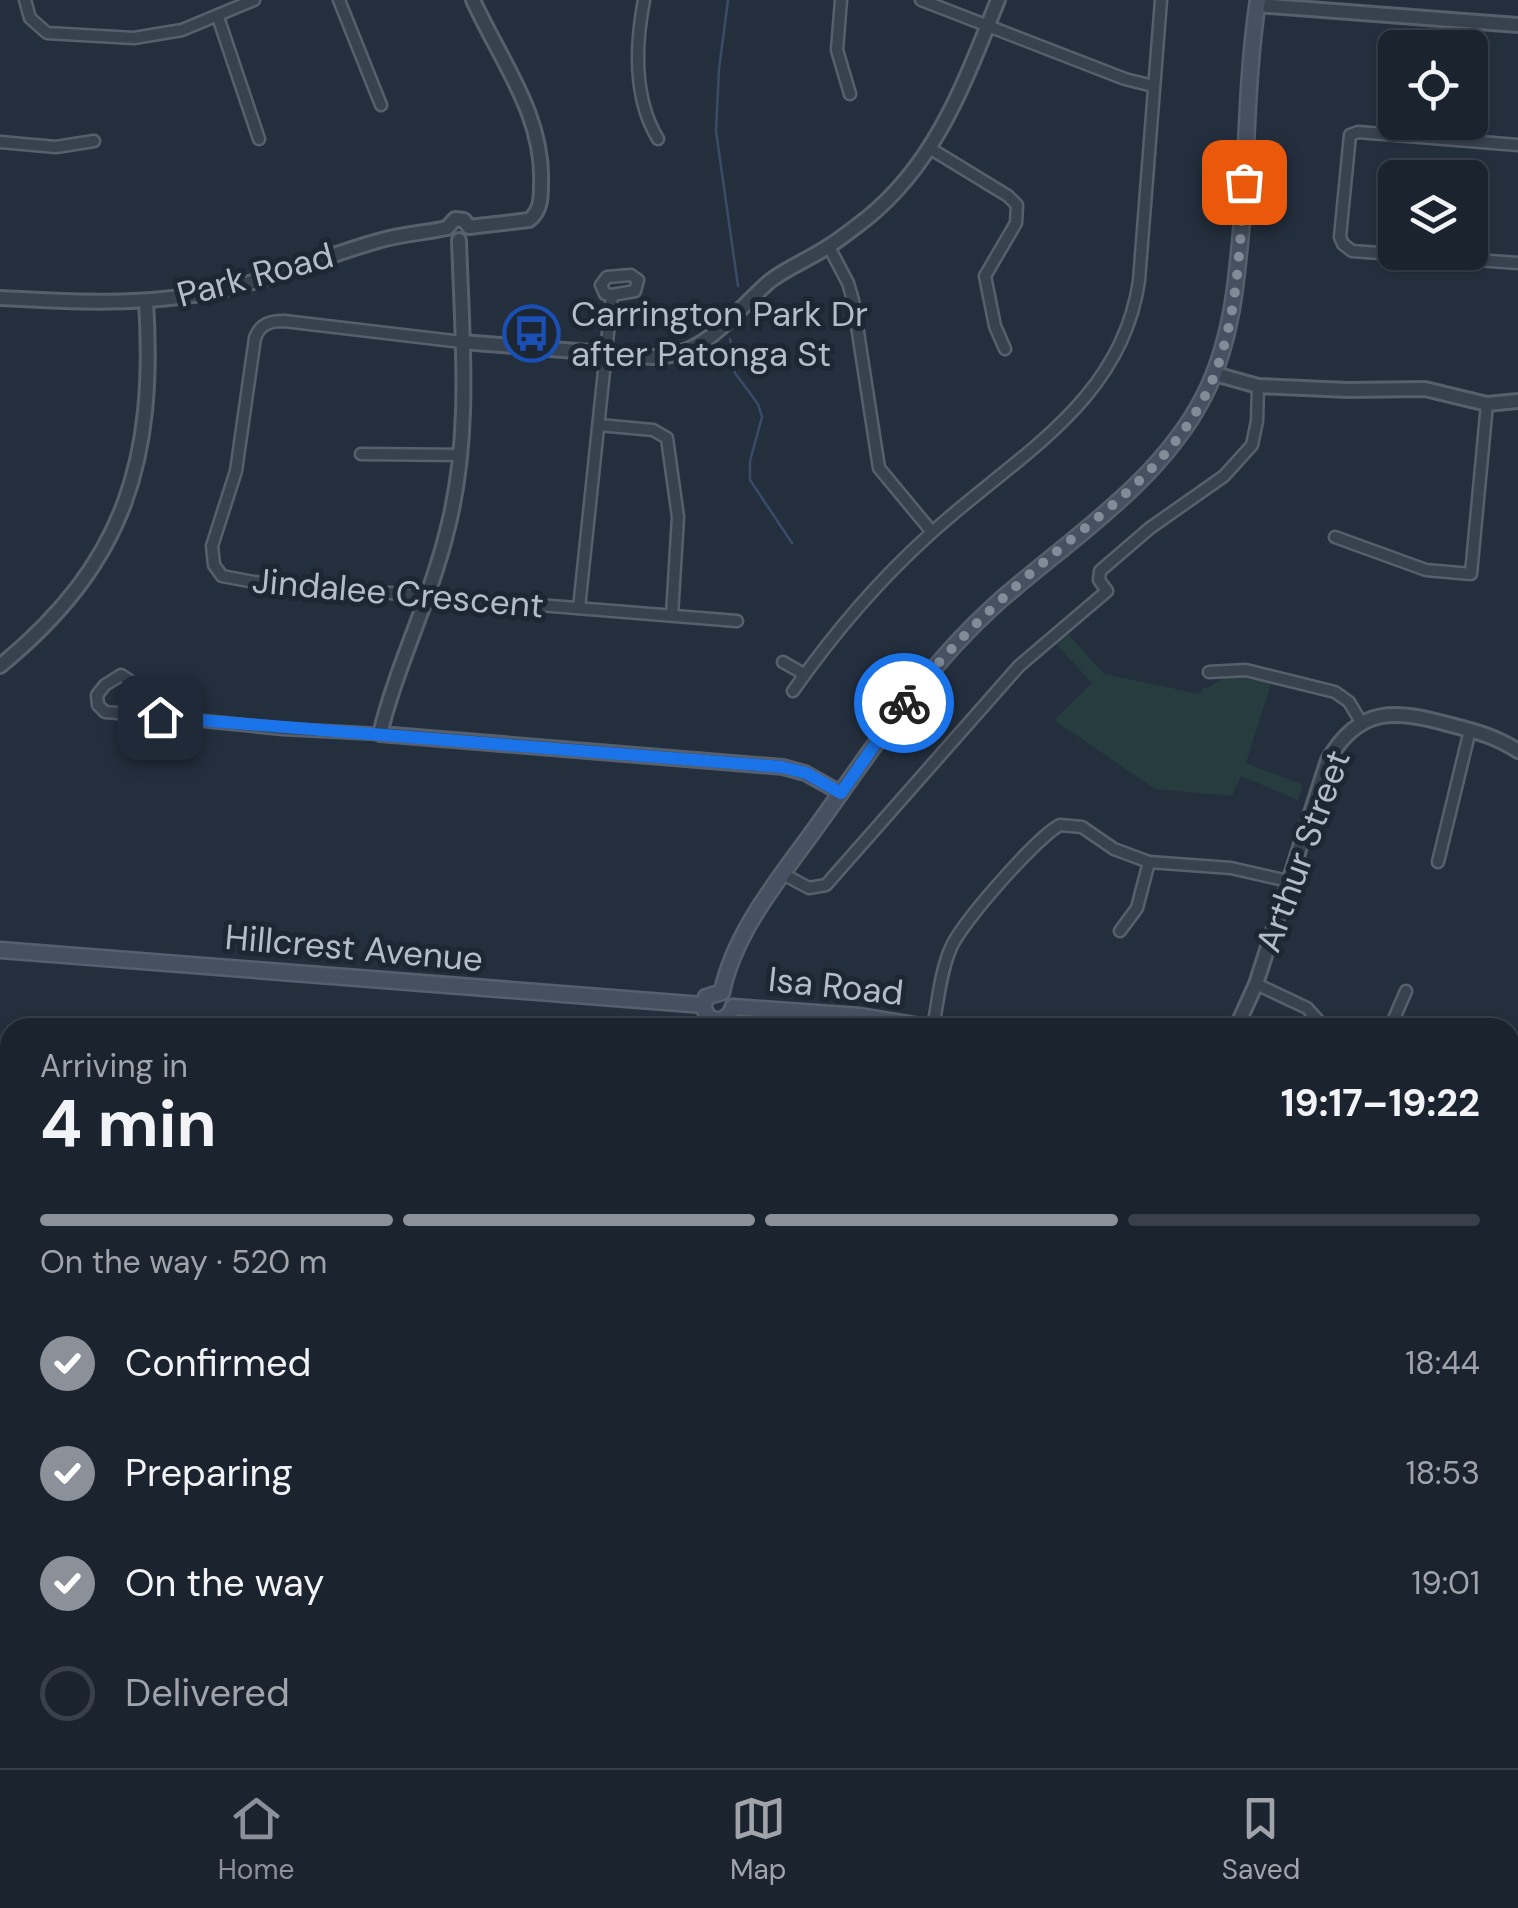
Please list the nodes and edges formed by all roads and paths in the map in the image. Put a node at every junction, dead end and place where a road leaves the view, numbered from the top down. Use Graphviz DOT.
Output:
graph roads {
  1 [pos="26,0"];
  2 [pos="254,0"];
  3 [pos="339,0"];
  4 [pos="473,0"];
  5 [pos="644,0"];
  6 [pos="841,0"];
  7 [pos="922,0"];
  8 [pos="998,0"];
  9 [pos="1160,0"];
  10 [pos="1257,2"];
  11 [pos="1368,7"];
  12 [pos="218,17"];
  13 [pos="988,25"];
  14 [pos="1518,25"];
  15 [pos="1154,86"];
  16 [pos="850,94"];
  17 [pos="381,105"];
  18 [pos="259,139"];
  19 [pos="658,139"];
  20 [pos="94,141"];
  21 [pos="0,142"];
  22 [pos="1518,146"];
  23 [pos="931,148"];
  24 [pos="469,227"];
  25 [pos="447,228"];
  26 [pos="459,240"];
  27 [pos="829,247"];
  28 [pos="1518,263"];
  29 [pos="612,295"];
  30 [pos="0,298"];
  31 [pos="146,302"];
  32 [pos="462,342"];
  33 [pos="1005,348"];
  34 [pos="605,352"];
  35 [pos="1215,374"];
  36 [pos="1258,386"];
  37 [pos="1518,402"];
  38 [pos="1487,404"];
  39 [pos="599,425"];
  40 [pos="361,454"];
  41 [pos="461,455"];
  42 [pos="932,532"];
  43 [pos="1336,537"];
  44 [pos="429,594"];
  45 [pos="579,608"];
  46 [pos="672,615"];
  47 [pos="737,621"];
  48 [pos="782,662"];
  49 [pos="0,666"];
  50 [pos="1210,672"];
  51 [pos="804,674"];
  52 [pos="793,691"];
  53 [pos="143,715"];
  54 [pos="1361,722"];
  55 [pos="1470,730"];
  56 [pos="380,734"];
  57 [pos="1518,751"];
  58 [pos="841,793"];
  59 [pos="1149,862"];
  60 [pos="1438,862"];
  61 [pos="784,874"];
  62 [pos="1288,881"];
  63 [pos="1120,931"];
  64 [pos="0,950"];
  65 [pos="1256,984"];
  66 [pos="1406,991"];
  67 [pos="722,992"];
  68 [pos="703,1005"];
  69 [pos="733,1007"];
  70 [pos="707,1018"];
  71 [pos="727,1018"];
  72 [pos="874,1018"];
  73 [pos="935,1018"];
  74 [pos="1241,1018"];
  75 [pos="1315,1018"];
  76 [pos="1394,1018"];
  1 -- 12 [label="street"];
  2 -- 12 [label="street"];
  3 -- 17 [label="street"];
  4 -- 24 [label="street"];
  5 -- 19 [label="street"];
  6 -- 16 [label="street"];
  7 -- 13 [label="street"];
  8 -- 13 [label="street"];
  9 -- 15 [label="street"];
  10 -- 11 [label="street"];
  10 -- 35 [label="main road"];
  11 -- 14 [label="street"];
  12 -- 18 [label="street"];
  13 -- 15 [label="street"];
  13 -- 23 [label="street"];
  15 -- 42 [label="street"];
  20 -- 21 [label="street"];
  22 -- 28 [label="street"];
  23 -- 27 [label="street"];
  23 -- 33 [label="street"];
  24 -- 25 [label="street"];
  24 -- 26 [label="street"];
  25 -- 26 [label="street"];
  25 -- 31 [label="street, Park Road"];
  26 -- 32 [label="street"];
  27 -- 34 [label="street"];
  27 -- 42 [label="street"];
  29 -- 34 [label="street"];
  30 -- 31 [label="street, Park Road"];
  31 -- 49 [label="street"];
  32 -- 34 [label="street"];
  32 -- 41 [label="street"];
  32 -- 44 [label="street, Jindalee Crescent"];
  34 -- 39 [label="street"];
  35 -- 36 [label="street"];
  35 -- 58 [label="main road"];
  36 -- 38 [label="street"];
  36 -- 61 [label="street"];
  37 -- 38 [label="street"];
  38 -- 43 [label="street"];
  39 -- 45 [label="street"];
  39 -- 46 [label="street"];
  40 -- 41 [label="street"];
  41 -- 44 [label="street"];
  42 -- 51 [label="street"];
  44 -- 45 [label="street, Jindalee Crescent"];
  44 -- 56 [label="street"];
  45 -- 46 [label="street, Jindalee Crescent"];
  46 -- 47 [label="street, Jindalee Crescent"];
  48 -- 51 [label="street"];
  50 -- 54 [label="street"];
  51 -- 52 [label="street"];
  53 -- 53 [label="street"];
  53 -- 56 [label="street"];
  54 -- 55 [label="street, Arthur Street"];
  54 -- 62 [label="street, Arthur Street"];
  55 -- 57 [label="street, Arthur Street"];
  55 -- 60 [label="street"];
  56 -- 58 [label="street"];
  58 -- 61 [label="main road"];
  59 -- 62 [label="street"];
  59 -- 63 [label="street"];
  59 -- 73 [label="street"];
  61 -- 67 [label="main road"];
  62 -- 65 [label="street, Arthur Street"];
  64 -- 68 [label="main road, Hillcrest Avenue"];
  65 -- 74 [label="street, Arthur Street"];
  65 -- 75 [label="street"];
  66 -- 76 [label="street"];
  67 -- 68 [label="main road"];
  67 -- 69 [label="main road"];
  68 -- 70 [label="main road"];
  69 -- 71 [label="main road"];
  69 -- 72 [label="main road, Isa Road"];
}
